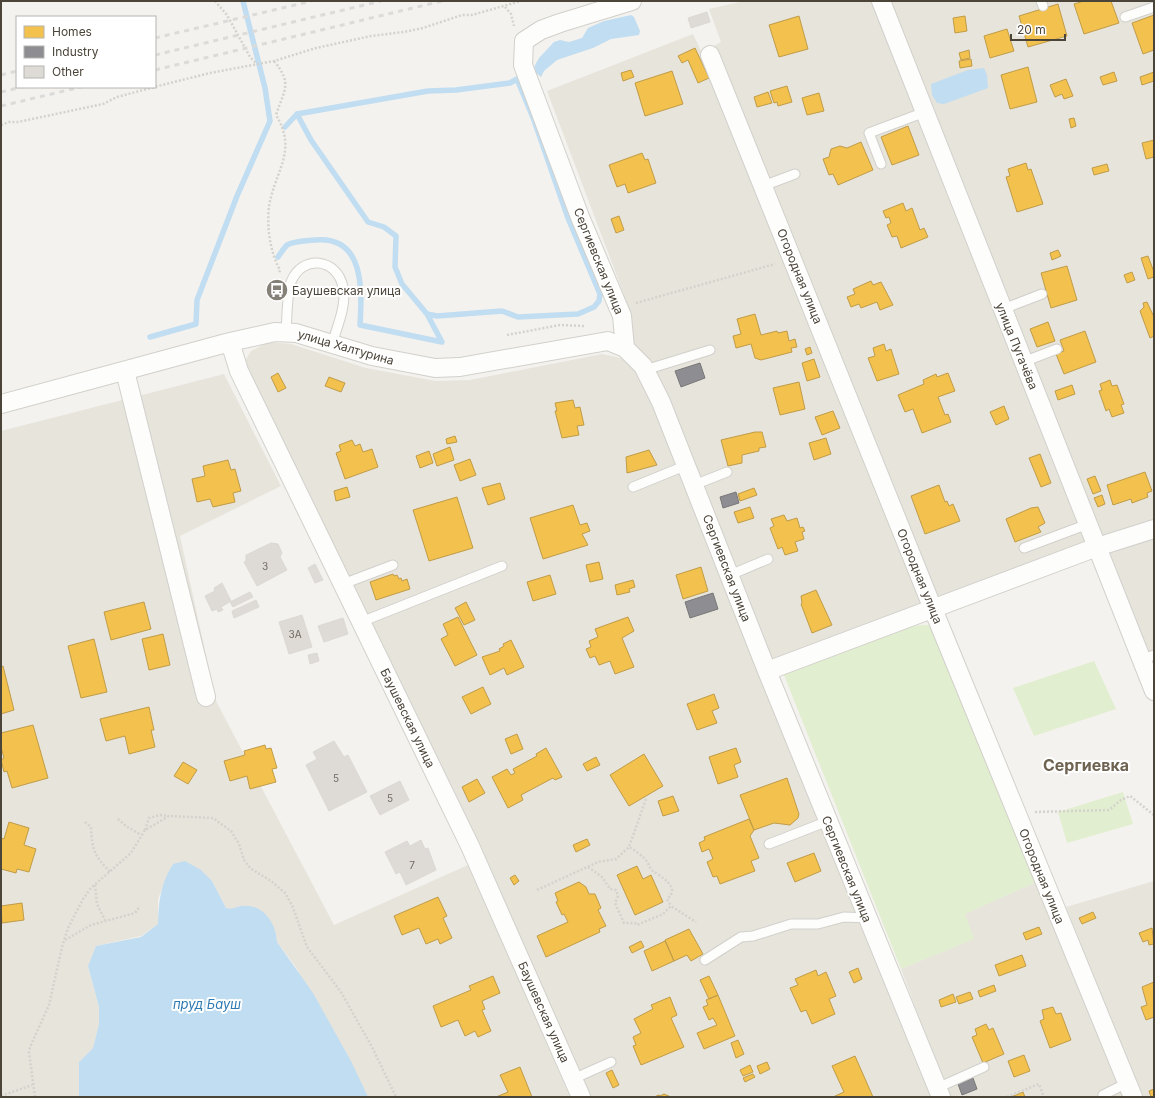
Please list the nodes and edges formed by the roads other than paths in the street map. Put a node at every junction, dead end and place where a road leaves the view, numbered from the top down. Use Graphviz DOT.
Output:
graph roads {
  1 [pos="632,1"];
  2 [pos="881,1"];
  3 [pos="1154,7"];
  4 [pos="1125,17"];
  5 [pos="710,55"];
  6 [pos="925,112"];
  7 [pos="881,164"];
  8 [pos="794,174"];
  9 [pos="763,186"];
  10 [pos="1042,294"];
  11 [pos="1003,309"];
  12 [pos="286,331"];
  13 [pos="230,342"];
  14 [pos="332,344"];
  15 [pos="625,348"];
  16 [pos="710,350"];
  17 [pos="1057,350"];
  18 [pos="1024,362"];
  19 [pos="125,370"];
  20 [pos="646,370"];
  21 [pos="1,404"];
  22 [pos="687,465"];
  23 [pos="727,472"];
  24 [pos="694,485"];
  25 [pos="633,487"];
  26 [pos="1088,524"];
  27 [pos="1154,529"];
  28 [pos="1097,547"];
  29 [pos="1024,548"];
  30 [pos="768,559"];
  31 [pos="393,564"];
  32 [pos="502,566"];
  33 [pos="730,575"];
  34 [pos="343,584"];
  35 [pos="933,609"];
  36 [pos="361,622"];
  37 [pos="1148,657"];
  38 [pos="767,671"];
  39 [pos="1154,691"];
  40 [pos="206,697"];
  41 [pos="828,821"];
  42 [pos="769,844"];
  43 [pos="868,918"];
  44 [pos="705,960"];
  45 [pos="611,1062"];
  46 [pos="984,1067"];
  47 [pos="573,1079"];
  48 [pos="1130,1090"];
  49 [pos="939,1092"];
  50 [pos="1103,1095"];
  51 [pos="581,1097"];
  1 -- 15 [label="street, Сергиевская улица"];
  2 -- 6 [label="street, улица Пугачёва"];
  3 -- 4 [label="lane"];
  5 -- 9 [label="street, Огородная улица"];
  6 -- 7 [label="lane"];
  6 -- 11 [label="street, улица Пугачёва"];
  8 -- 9 [label="lane"];
  9 -- 35 [label="street, Огородная улица"];
  10 -- 11 [label="lane"];
  11 -- 18 [label="street, улица Пугачёва"];
  12 -- 13 [label="street, улица Халтурина"];
  12 -- 14 [label="street, улица Халтурина"];
  12 -- 14 [label="lane"];
  13 -- 19 [label="street, улица Халтурина"];
  13 -- 34 [label="street, Баушевская улица"];
  14 -- 15 [label="street, улица Халтурина"];
  15 -- 20 [label="street, Сергиевская улица"];
  16 -- 20 [label="lane"];
  17 -- 18 [label="lane"];
  18 -- 26 [label="street, улица Пугачёва"];
  19 -- 21 [label="street, улица Халтурина"];
  19 -- 40 [label="street"];
  20 -- 22 [label="street, Сергиевская улица"];
  22 -- 24 [label="street, Сергиевская улица"];
  22 -- 25 [label="lane"];
  23 -- 24 [label="lane"];
  24 -- 33 [label="street, Сергиевская улица"];
  26 -- 28 [label="street, улица Пугачёва"];
  26 -- 29 [label="lane"];
  27 -- 28 [label="street"];
  28 -- 35 [label="street"];
  28 -- 37 [label="street, улица Пугачёва"];
  30 -- 33 [label="lane"];
  31 -- 34 [label="lane"];
  32 -- 36 [label="lane"];
  33 -- 38 [label="street, Сергиевская улица"];
  34 -- 36 [label="street, Баушевская улица"];
  35 -- 38 [label="street"];
  35 -- 48 [label="street, Огородная улица"];
  36 -- 47 [label="street, Баушевская улица"];
  37 -- 39 [label="street, улица Пугачёва"];
  38 -- 41 [label="street, Сергиевская улица"];
  41 -- 42 [label="lane"];
  41 -- 43 [label="street, Сергиевская улица"];
  43 -- 44 [label="lane"];
  43 -- 49 [label="street, Сергиевская улица"];
  45 -- 47 [label="lane"];
  46 -- 49 [label="lane"];
  47 -- 51 [label="street, Баушевская улица"];
  48 -- 50 [label="lane"];
}
